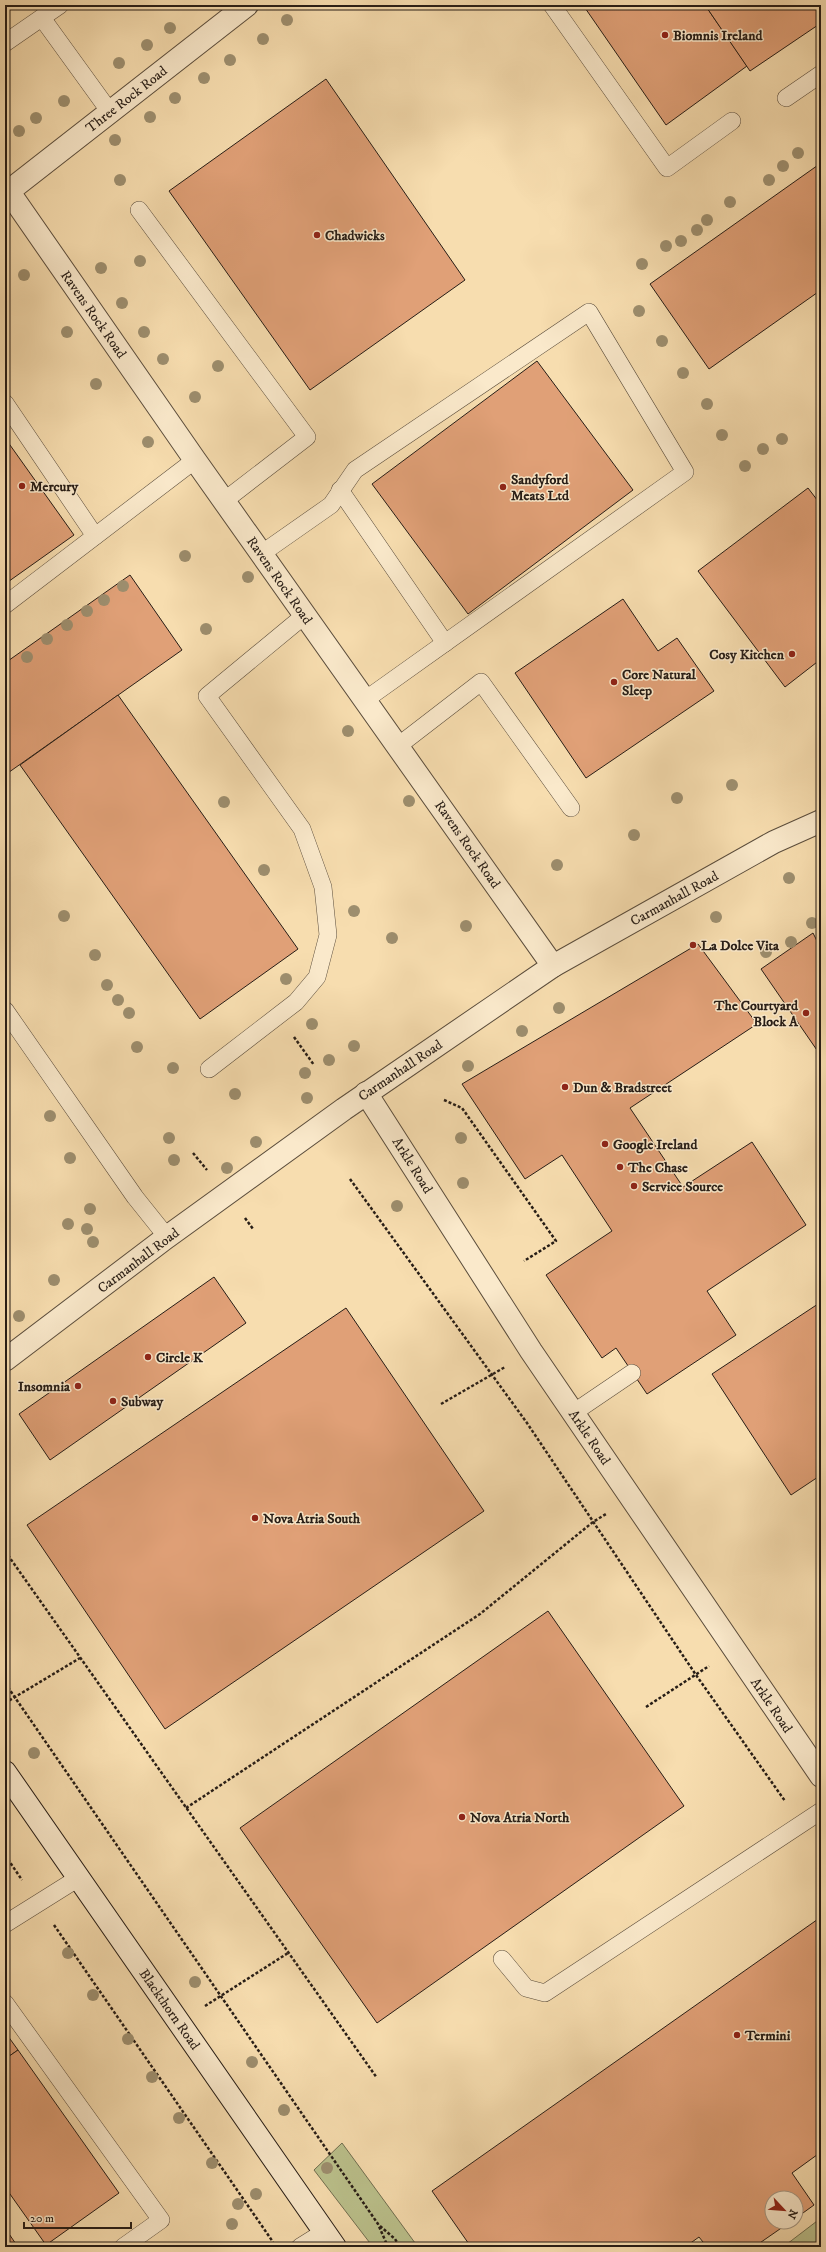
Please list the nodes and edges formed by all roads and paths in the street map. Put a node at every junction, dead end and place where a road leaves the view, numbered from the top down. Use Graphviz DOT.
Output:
graph roads {
  1 [pos="60,5"];
  2 [pos="552,5"];
  3 [pos="234,9"];
  4 [pos="42,18"];
  5 [pos="5,43"];
  6 [pos="821,74"];
  7 [pos="786,98"];
  8 [pos="110,112"];
  9 [pos="732,121"];
  10 [pos="7,193"];
  11 [pos="139,210"];
  12 [pos="5,403"];
  13 [pos="194,460"];
  14 [pos="340,490"];
  15 [pos="224,501"];
  16 [pos="95,536"];
  17 [pos="261,554"];
  18 [pos="5,605"];
  19 [pos="305,615"];
  20 [pos="445,643"];
  21 [pos="365,700"];
  22 [pos="398,746"];
  23 [pos="571,808"];
  24 [pos="821,821"];
  25 [pos="553,966"];
  26 [pos="5,1010"];
  27 [pos="278,1016"];
  28 [pos="314,1065"];
  29 [pos="209,1069"];
  30 [pos="366,1093"];
  31 [pos="444,1100"];
  32 [pos="350,1179"];
  33 [pos="167,1237"];
  34 [pos="524,1261"];
  35 [pos="531,1351"];
  36 [pos="5,1360"];
  37 [pos="632,1373"];
  38 [pos="492,1374"];
  39 [pos="441,1404"];
  40 [pos="574,1413"];
  41 [pos="632,1499"];
  42 [pos="594,1522"];
  43 [pos="5,1552"];
  44 [pos="735,1650"];
  45 [pos="80,1658"];
  46 [pos="696,1675"];
  47 [pos="5,1683"];
  48 [pos="15,1698"];
  49 [pos="5,1703"];
  50 [pos="646,1708"];
  51 [pos="5,1772"];
  52 [pos="821,1776"];
  53 [pos="186,1808"];
  54 [pos="821,1811"];
  55 [pos="802,1825"];
  56 [pos="821,1852"];
  57 [pos="5,1855"];
  58 [pos="80,1877"];
  59 [pos="38,1903"];
  60 [pos="5,1924"];
  61 [pos="288,1953"];
  62 [pos="502,1959"];
  63 [pos="222,1995"];
  64 [pos="5,2003"];
  65 [pos="180,2023"];
  66 [pos="377,2078"];
  67 [pos="378,2224"];
  68 [pos="329,2239"];
  69 [pos="123,2247"];
  70 [pos="277,2247"];
  71 [pos="300,2247"];
  72 [pos="388,2247"];
  73 [pos="400,2247"];
  1 -- 4 [label="lane"];
  2 -- 9 [label="lane"];
  3 -- 8 [label="street, Three Rock Road"];
  4 -- 5 [label="lane"];
  4 -- 8 [label="lane"];
  6 -- 7 [label="lane"];
  8 -- 10 [label="street, Three Rock Road"];
  10 -- 13 [label="street, Ravens Rock Road"];
  11 -- 15 [label="lane"];
  12 -- 16 [label="lane"];
  13 -- 15 [label="street, Ravens Rock Road"];
  13 -- 16 [label="lane"];
  14 -- 17 [label="lane"];
  14 -- 20 [label="lane"];
  14 -- 20 [label="lane"];
  15 -- 17 [label="street, Ravens Rock Road"];
  16 -- 18 [label="lane"];
  17 -- 19 [label="street, Ravens Rock Road"];
  19 -- 21 [label="street, Ravens Rock Road"];
  19 -- 27 [label="lane"];
  20 -- 21 [label="lane"];
  21 -- 22 [label="street, Ravens Rock Road"];
  22 -- 23 [label="lane"];
  22 -- 25 [label="street, Ravens Rock Road"];
  24 -- 25 [label="street, Carmanhall Road"];
  25 -- 30 [label="street, Carmanhall Road"];
  26 -- 33 [label="lane"];
  27 -- 28 [label="path"];
  27 -- 29 [label="lane"];
  30 -- 33 [label="street, Carmanhall Road"];
  30 -- 35 [label="street, Arkle Road"];
  31 -- 34 [label="path"];
  32 -- 38 [label="path"];
  33 -- 36 [label="street, Carmanhall Road"];
  35 -- 38 [label="path"];
  35 -- 40 [label="street, Arkle Road"];
  37 -- 40 [label="lane"];
  38 -- 39 [label="path"];
  38 -- 42 [label="path"];
  40 -- 41 [label="street, Arkle Road"];
  41 -- 42 [label="path"];
  41 -- 44 [label="street, Arkle Road"];
  42 -- 46 [label="path"];
  42 -- 53 [label="path"];
  43 -- 45 [label="path"];
  44 -- 46 [label="path"];
  44 -- 52 [label="street, Arkle Road"];
  45 -- 48 [label="path"];
  45 -- 53 [label="path"];
  46 -- 50 [label="path"];
  46 -- 55 [label="path"];
  47 -- 48 [label="path"];
  48 -- 49 [label="path"];
  48 -- 63 [label="path"];
  51 -- 58 [label="street, Blackthorn Road"];
  53 -- 61 [label="path"];
  54 -- 55 [label="lane"];
  55 -- 56 [label="path"];
  55 -- 62 [label="lane"];
  57 -- 59 [label="path"];
  58 -- 59 [label="lane"];
  58 -- 65 [label="street, Blackthorn Road"];
  59 -- 60 [label="lane"];
  59 -- 70 [label="path"];
  61 -- 63 [label="path"];
  61 -- 66 [label="path"];
  63 -- 65 [label="path"];
  63 -- 67 [label="path"];
  64 -- 69 [label="lane"];
  65 -- 68 [label="street, Blackthorn Road"];
  67 -- 72 [label="path"];
  67 -- 73 [label="path"];
  68 -- 71 [label="lane"];
}
